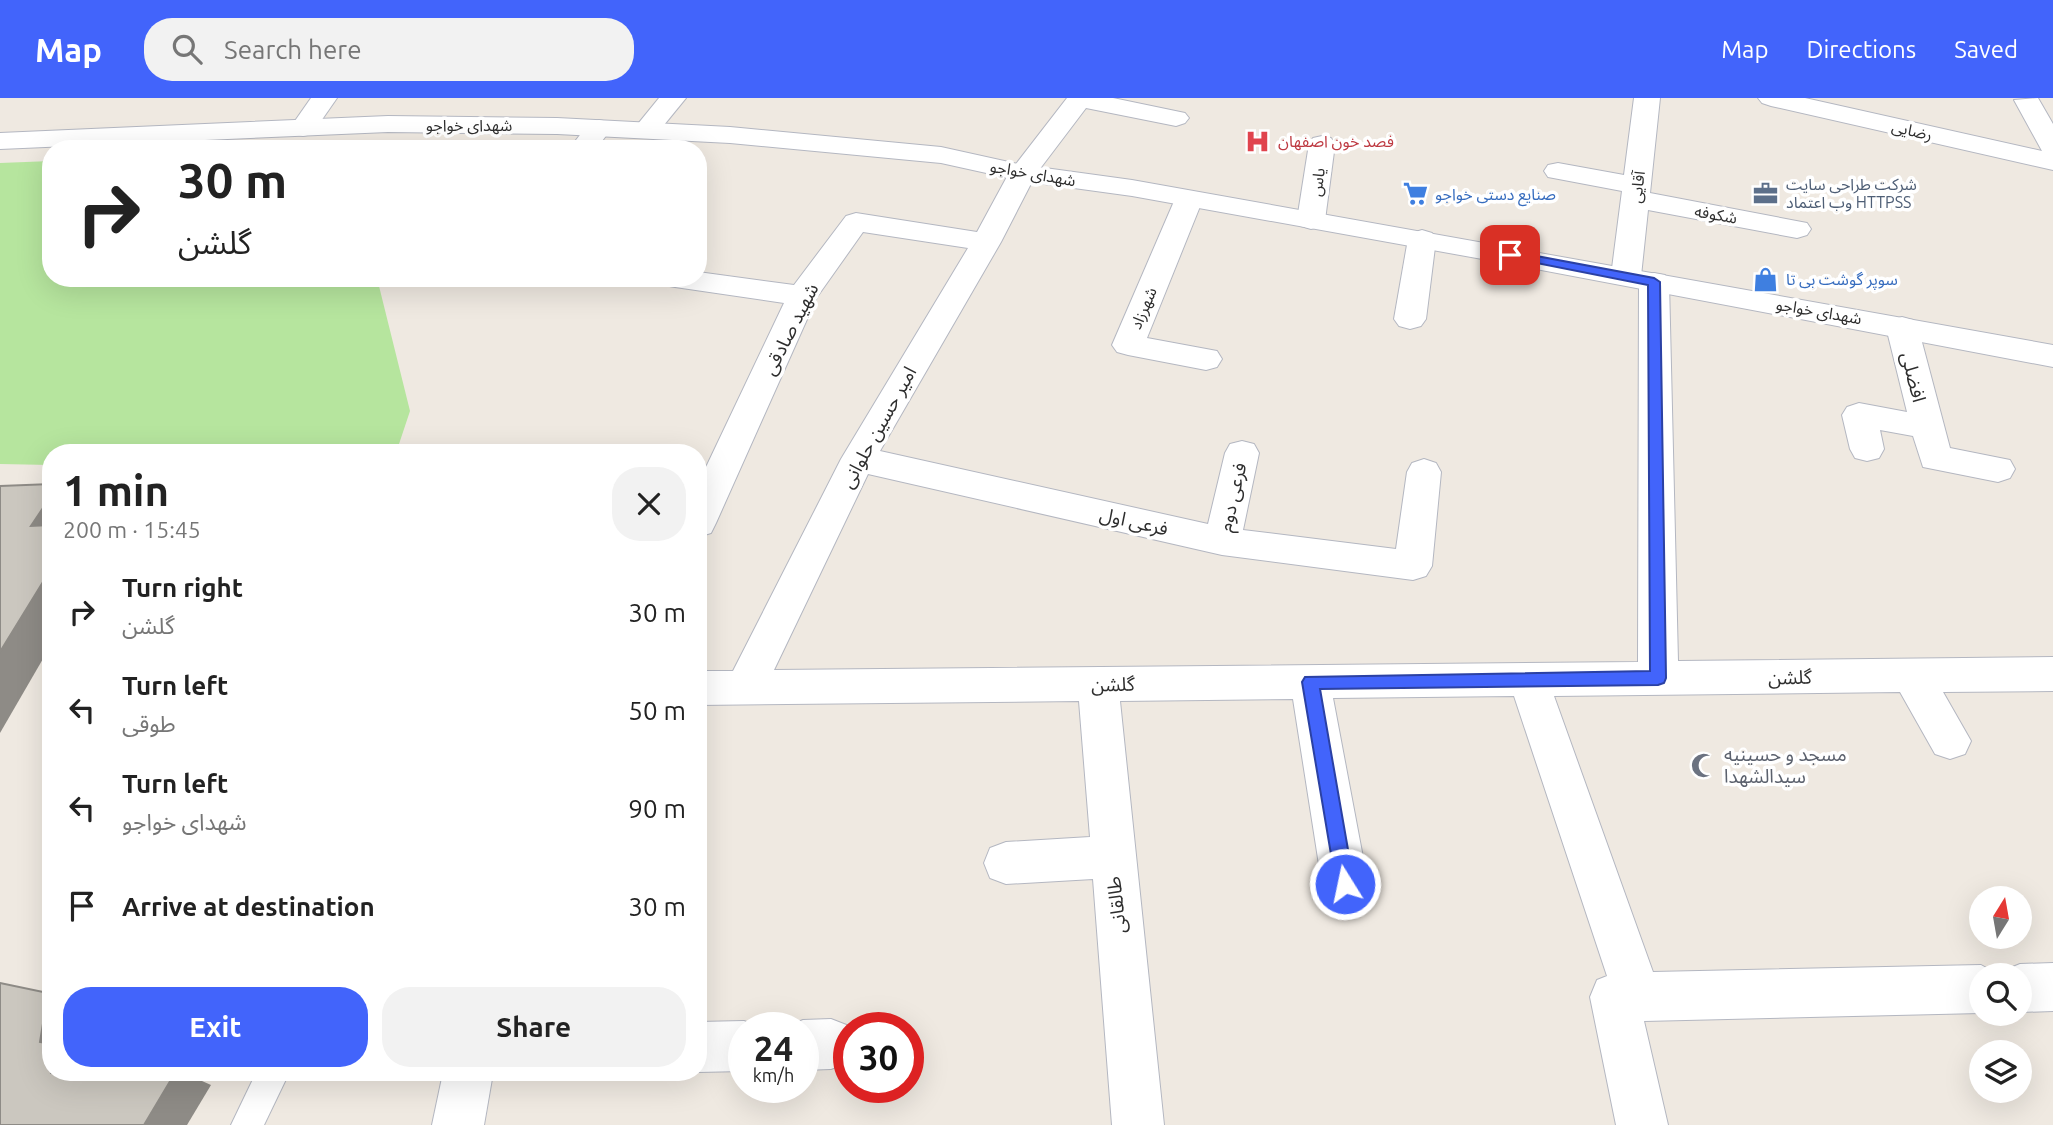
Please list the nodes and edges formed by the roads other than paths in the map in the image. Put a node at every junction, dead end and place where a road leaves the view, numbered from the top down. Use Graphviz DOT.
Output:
graph roads {
  1 [pos="324,98"];
  2 [pos="673,98"];
  3 [pos="1647,98"];
  4 [pos="1771,98"];
  5 [pos="1079,99"];
  6 [pos="2036,101"];
  7 [pos="1176,118"];
  8 [pos="303,128"];
  9 [pos="646,130"];
  10 [pos="591,138"];
  11 [pos="0,141"];
  12 [pos="1322,144"];
  13 [pos="2053,148"];
  14 [pos="2053,162"];
  15 [pos="1558,171"];
  16 [pos="1023,173"];
  17 [pos="1636,193"];
  18 [pos="1189,198"];
  19 [pos="1311,220"];
  20 [pos="1797,229"];
  21 [pos="1422,239"];
  22 [pos="985,243"];
  23 [pos="1640,279"];
  24 [pos="707,283"];
  25 [pos="802,296"];
  26 [pos="1410,320"];
  27 [pos="1902,327"];
  28 [pos="2053,356"];
  29 [pos="1206,359"];
  30 [pos="1927,427"];
  31 [pos="1867,449"];
  32 [pos="1242,453"];
  33 [pos="858,459"];
  34 [pos="1998,469"];
  35 [pos="1424,472"];
  36 [pos="707,503"];
  37 [pos="1222,541"];
  38 [pos="2053,674"];
  39 [pos="1911,675"];
  40 [pos="1658,678"];
  41 [pos="1528,680"];
  42 [pos="1310,682"];
  43 [pos="1098,684"];
  44 [pos="707,688"];
  45 [pos="745,688"];
  46 [pos="1950,741"];
  47 [pos="1112,857"];
  48 [pos="1006,863"];
  49 [pos="1345,884"];
  50 [pos="2053,987"];
  51 [pos="2032,988"];
  52 [pos="1969,989"];
  53 [pos="1637,995"];
  54 [pos="728,1046"];
  55 [pos="707,1047"];
  56 [pos="269,1081"];
  57 [pos="466,1081"];
  58 [pos="247,1125"];
  59 [pos="458,1125"];
  60 [pos="1138,1125"];
  61 [pos="1642,1125"];
  1 -- 8 [label="street"];
  2 -- 9 [label="street"];
  3 -- 17 [label="street, آقایی"];
  4 -- 14 [label="street, رضایی"];
  5 -- 7 [label="street"];
  5 -- 16 [label="street, امیر حسین حلوانی"];
  6 -- 13 [label="street"];
  8 -- 10 [label="street, شهدای خواجو"];
  8 -- 11 [label="street, شهدای خواجو"];
  9 -- 10 [label="street, شهدای خواجو"];
  9 -- 16 [label="street, شهدای خواجو"];
  12 -- 19 [label="street, یاس"];
  15 -- 17 [label="street, شکوفه"];
  16 -- 18 [label="street, شهدای خواجو"];
  16 -- 22 [label="street, امیر حسین حلوانی"];
  17 -- 20 [label="street, شکوفه"];
  17 -- 23 [label="street, آقایی"];
  18 -- 19 [label="street, شهدای خواجو"];
  18 -- 29 [label="street, شهرزاد"];
  19 -- 21 [label="street, شهدای خواجو"];
  21 -- 23 [label="street, شهدای خواجو"];
  21 -- 26 [label="street"];
  22 -- 25 [label="street, شهید صادقی"];
  22 -- 33 [label="street, امیر حسین حلوانی"];
  23 -- 27 [label="street, شهدای خواجو"];
  23 -- 40 [label="street, آقایی"];
  24 -- 25 [label="street"];
  25 -- 36 [label="street, شهید صادقی"];
  27 -- 28 [label="street, شهدای خواجو"];
  27 -- 30 [label="street, افضلی"];
  30 -- 31 [label="street, افضلی"];
  30 -- 34 [label="street, افضلی"];
  32 -- 37 [label="street, فرعی دوم"];
  33 -- 37 [label="street, فرعی اول"];
  33 -- 45 [label="street, امیر حسین حلوانی"];
  35 -- 37 [label="street, فرعی اول"];
  38 -- 39 [label="street, گلشن"];
  39 -- 40 [label="street, گلشن"];
  39 -- 46 [label="street"];
  40 -- 41 [label="street, گلشن"];
  41 -- 42 [label="street, گلشن"];
  41 -- 53 [label="street"];
  42 -- 43 [label="street, گلشن"];
  42 -- 49 [label="street"];
  43 -- 45 [label="street, گلشن"];
  43 -- 47 [label="street, طالقانی"];
  44 -- 45 [label="street, گلشن"];
  47 -- 48 [label="street"];
  47 -- 60 [label="street, طالقانی"];
  50 -- 51 [label="street"];
  52 -- 53 [label="street"];
  53 -- 61 [label="street"];
  54 -- 55 [label="street"];
  56 -- 58 [label="lane"];
  57 -- 59 [label="street"];
}
